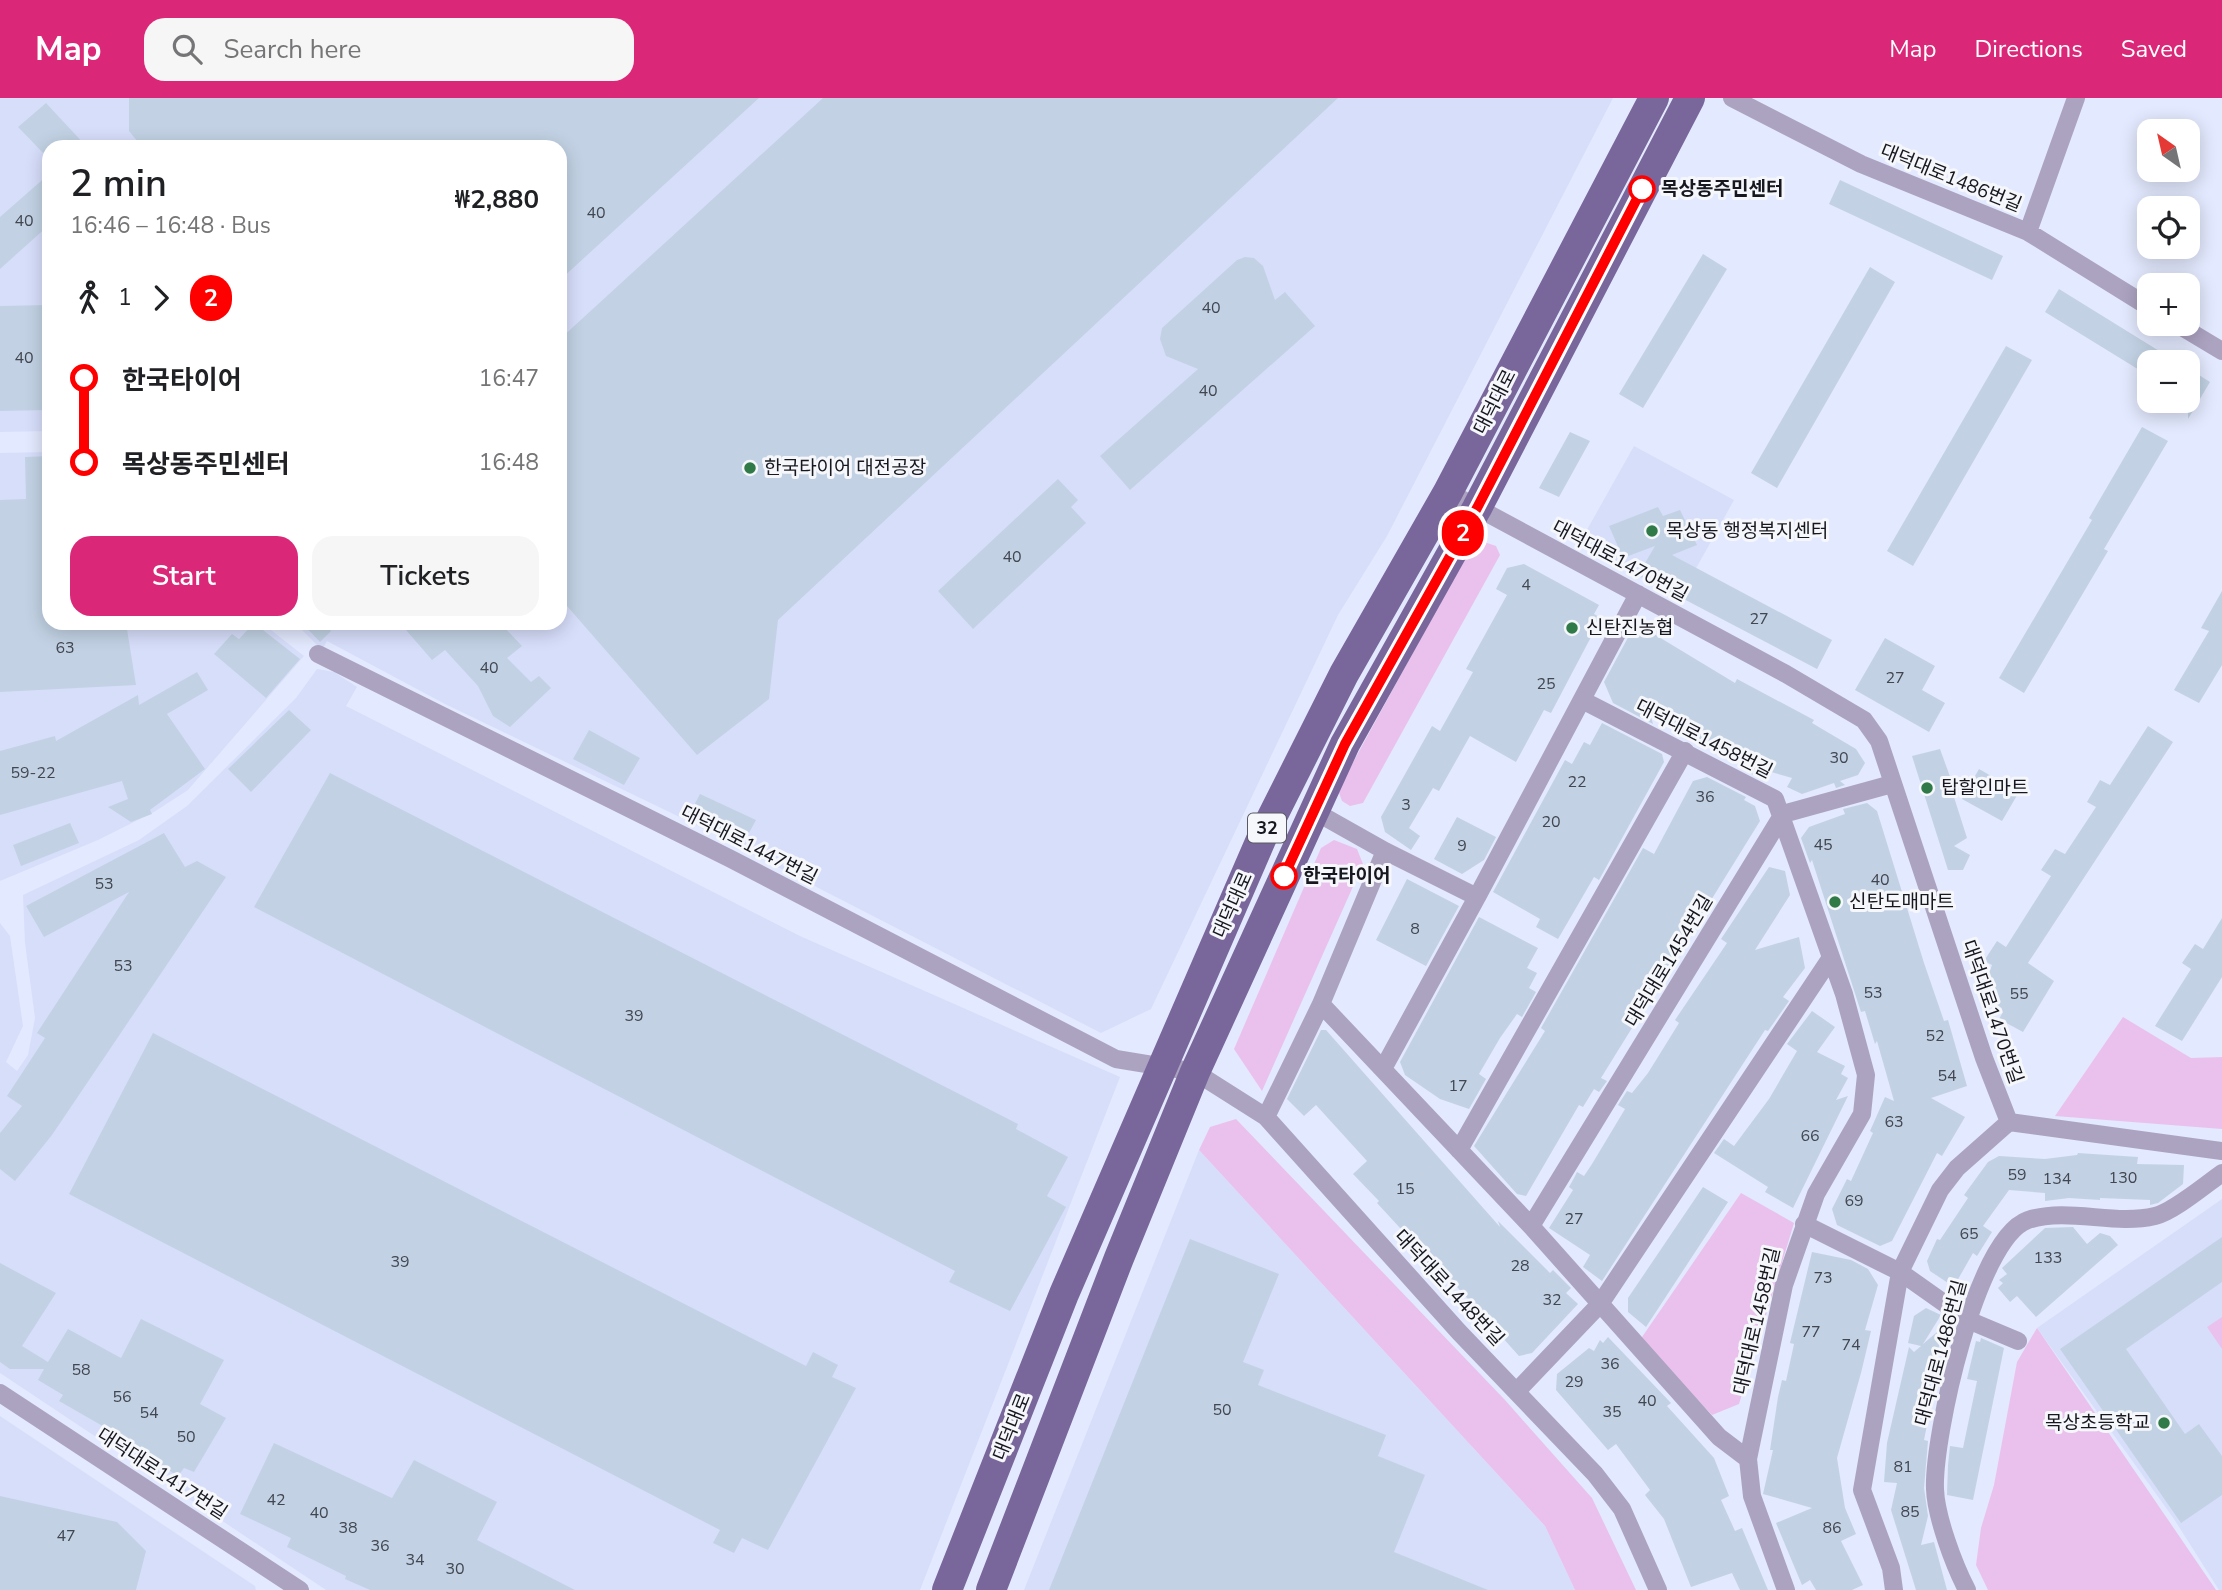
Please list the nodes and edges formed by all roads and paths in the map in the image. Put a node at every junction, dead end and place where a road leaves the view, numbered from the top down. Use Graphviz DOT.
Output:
graph roads {
  1 [pos="1654,98"];
  2 [pos="1690,98"];
  3 [pos="1732,98"];
  4 [pos="2076,98"];
  5 [pos="2028,232"];
  6 [pos="2137,300"];
  7 [pos="2197,336"];
  8 [pos="2221,350"];
  9 [pos="1448,492"];
  10 [pos="1477,508"];
  11 [pos="1638,594"];
  12 [pos="318,654"];
  13 [pos="1581,700"];
  14 [pos="1685,751"];
  15 [pos="1892,784"];
  16 [pos="1314,811"];
  17 [pos="1783,814"];
  18 [pos="1385,852"];
  19 [pos="1477,897"];
  20 [pos="1830,960"];
  21 [pos="1321,1004"];
  22 [pos="1162,1065"];
  23 [pos="1384,1067"];
  24 [pos="1195,1072"];
  25 [pos="1266,1117"];
  26 [pos="2009,1122"];
  27 [pos="1459,1150"];
  28 [pos="2222,1151"];
  29 [pos="2222,1173"];
  30 [pos="1804,1224"];
  31 [pos="1531,1226"];
  32 [pos="1900,1272"];
  33 [pos="1600,1304"];
  34 [pos="1968,1320"];
  35 [pos="2018,1341"];
  36 [pos="1517,1391"];
  37 [pos="0,1393"];
  38 [pos="1748,1459"];
  39 [pos="299,1590"];
  40 [pos="947,1590"];
  41 [pos="991,1590"];
  42 [pos="1657,1590"];
  43 [pos="1786,1590"];
  44 [pos="1894,1590"];
  45 [pos="1967,1590"];
  1 -- 9 [label="main road, 대덕대로 / 32"];
  2 -- 10 [label="main road, 대덕대로 / 32"];
  3 -- 5 [label="street, 대덕대로1486번길"];
  4 -- 5 [label="street"];
  5 -- 6 [label="street, 대덕대로1486번길"];
  7 -- 8 [label="street"];
  9 -- 10 [label="street, 대덕대로1470번길"];
  9 -- 22 [label="main road, 대덕대로 / 32"];
  10 -- 11 [label="street, 대덕대로1470번길"];
  10 -- 16 [label="main road, 대덕대로 / 32"];
  11 -- 13 [label="street"];
  11 -- 15 [label="street, 대덕대로1470번길"];
  12 -- 22 [label="street, 대덕대로1447번길"];
  13 -- 14 [label="street, 대덕대로1458번길"];
  13 -- 19 [label="street"];
  14 -- 17 [label="street, 대덕대로1458번길"];
  14 -- 27 [label="street"];
  15 -- 17 [label="street"];
  15 -- 26 [label="street, 대덕대로1470번길"];
  16 -- 18 [label="street"];
  16 -- 24 [label="main road, 대덕대로 / 32"];
  17 -- 20 [label="street, 대덕대로1458번길"];
  17 -- 31 [label="street, 대덕대로1454번길"];
  18 -- 19 [label="street"];
  18 -- 21 [label="street"];
  19 -- 23 [label="street"];
  20 -- 30 [label="street, 대덕대로1458번길"];
  20 -- 33 [label="street"];
  21 -- 23 [label="street"];
  21 -- 25 [label="street"];
  22 -- 24 [label="street, 대덕대로1448번길"];
  22 -- 40 [label="main road, 대덕대로 / 32"];
  23 -- 27 [label="street"];
  24 -- 25 [label="street, 대덕대로1448번길"];
  24 -- 41 [label="main road, 대덕대로 / 32"];
  25 -- 36 [label="street, 대덕대로1448번길"];
  26 -- 28 [label="street"];
  26 -- 32 [label="street"];
  27 -- 31 [label="street"];
  29 -- 34 [label="street, 대덕대로1486번길"];
  30 -- 32 [label="street"];
  30 -- 38 [label="street, 대덕대로1458번길"];
  31 -- 33 [label="street"];
  32 -- 34 [label="street"];
  32 -- 44 [label="street"];
  33 -- 36 [label="street"];
  33 -- 38 [label="street"];
  34 -- 35 [label="street"];
  34 -- 45 [label="street, 대덕대로1486번길"];
  36 -- 42 [label="street, 대덕대로1448번길"];
  37 -- 39 [label="street, 대덕대로1417번길"];
  38 -- 43 [label="street"];
}
